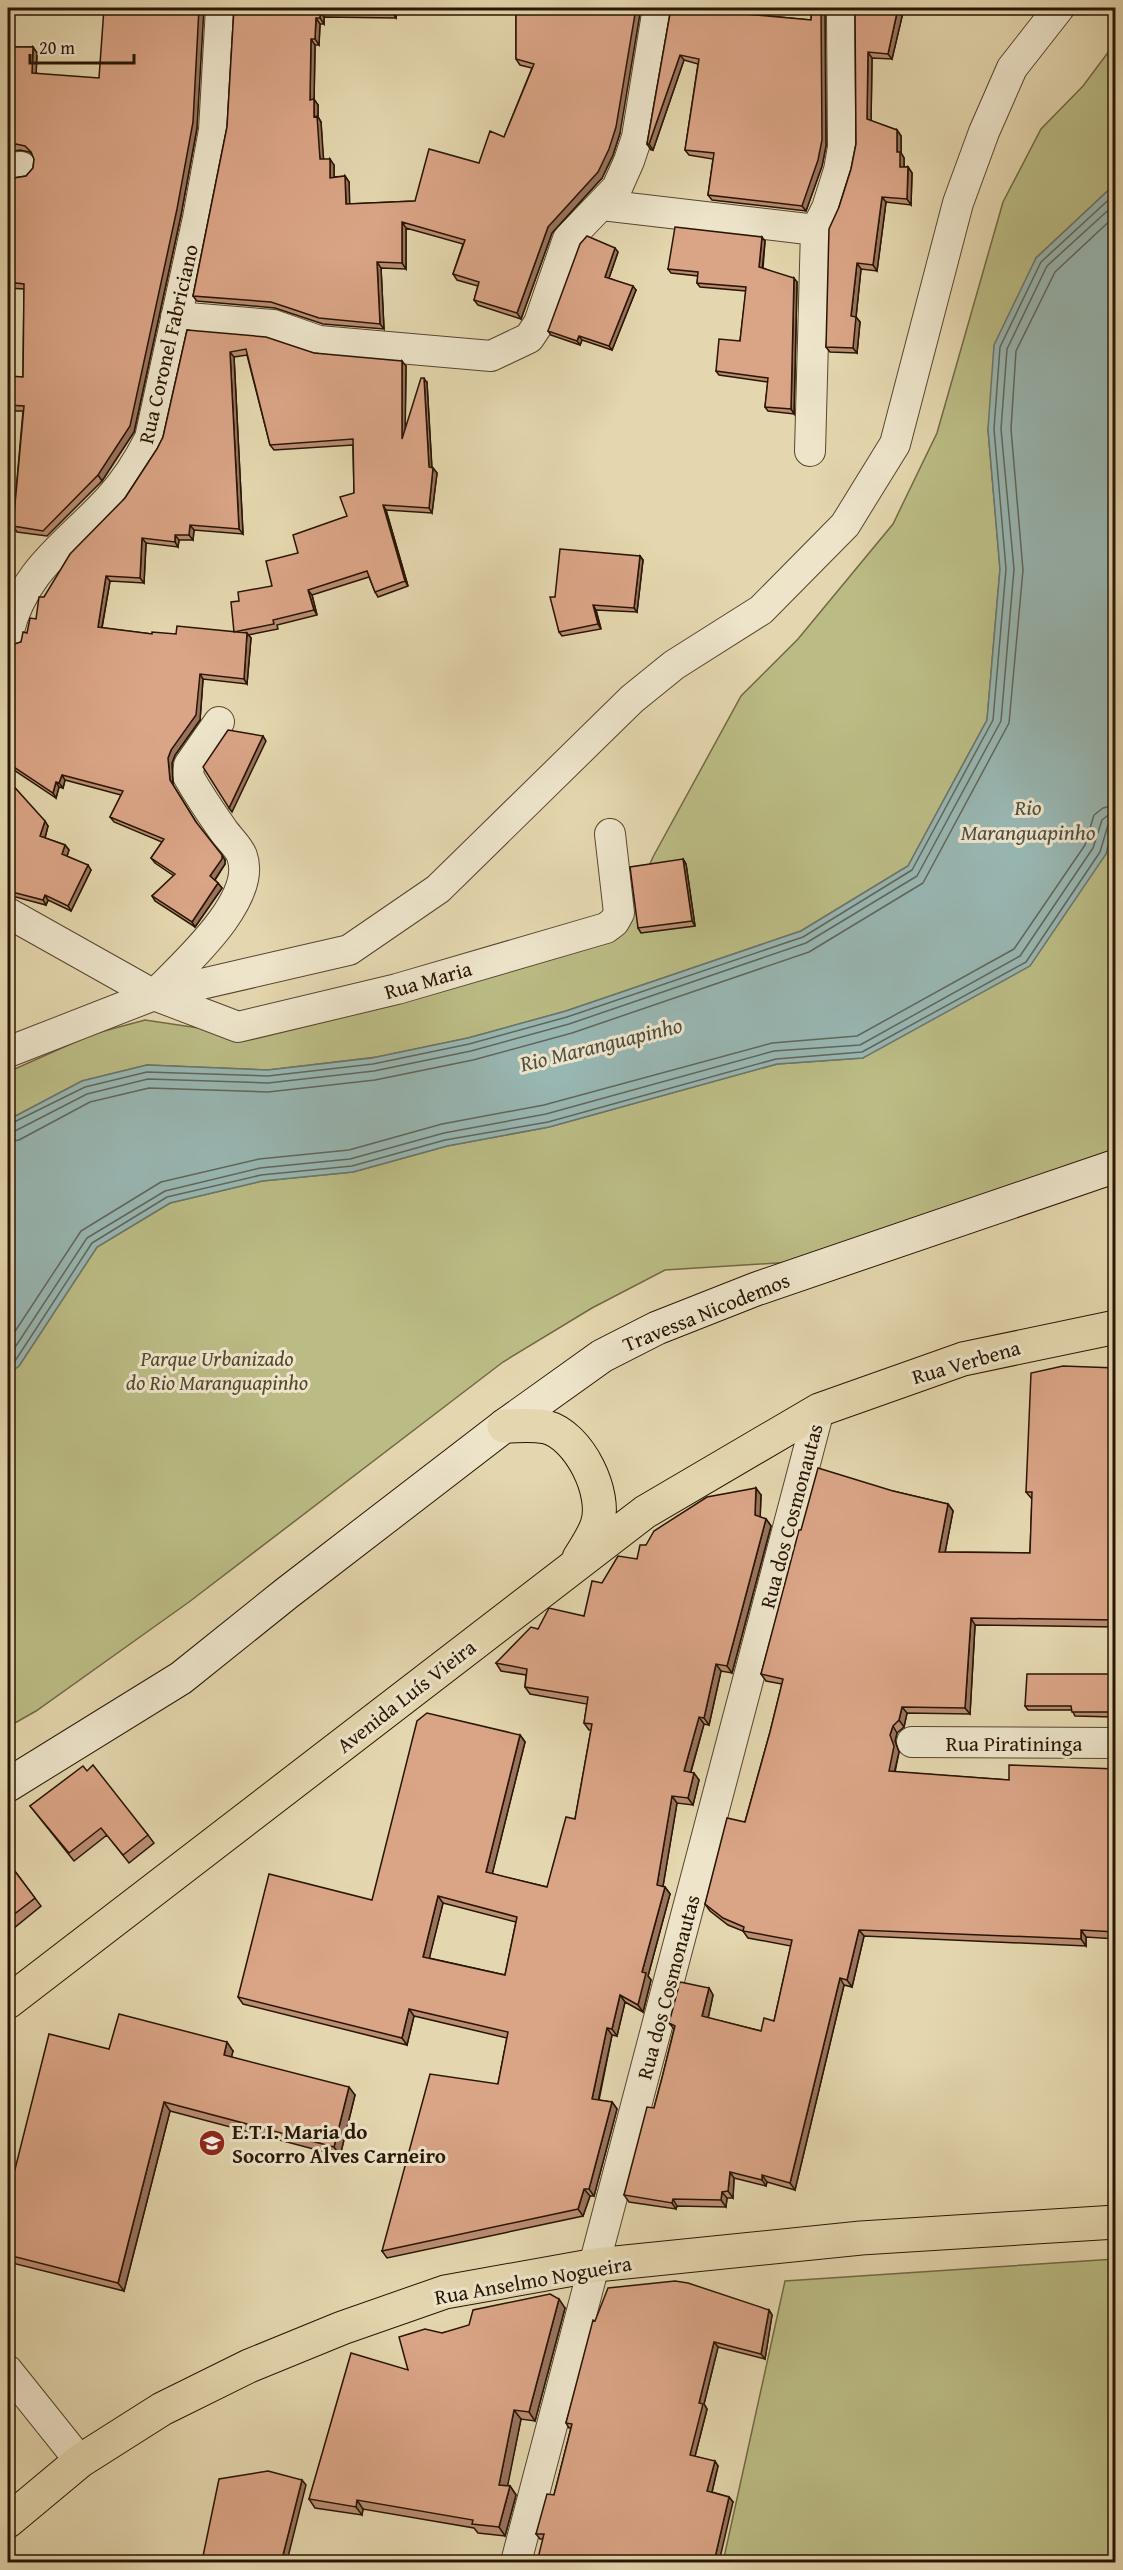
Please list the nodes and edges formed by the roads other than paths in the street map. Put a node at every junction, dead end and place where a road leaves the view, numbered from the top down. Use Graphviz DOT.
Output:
graph roads {
  1 [pos="221,8"];
  2 [pos="658,8"];
  3 [pos="1059,8"];
  4 [pos="842,15"];
  5 [pos="602,206"];
  6 [pos="816,230"];
  7 [pos="176,317"];
  8 [pos="810,451"];
  9 [pos="8,634"];
  10 [pos="219,722"];
  11 [pos="610,834"];
  12 [pos="8,913"];
  13 [pos="154,995"];
  14 [pos="8,1052"];
  15 [pos="1116,1166"];
  16 [pos="1116,1327"];
  17 [pos="819,1410"];
  18 [pos="504,1426"];
  19 [pos="574,1566"];
  20 [pos="912,1742"];
  21 [pos="1116,1743"];
  22 [pos="8,1785"];
  23 [pos="8,2002"];
  24 [pos="1116,2222"];
  25 [pos="596,2265"];
  26 [pos="8,2371"];
  27 [pos="81,2461"];
  28 [pos="8,2521"];
  29 [pos="516,2562"];
  1 -- 7 [label="street, Rua Coronel Fabriciano"];
  2 -- 5 [label="street"];
  3 -- 13 [label="street"];
  4 -- 6 [label="street"];
  5 -- 6 [label="street"];
  5 -- 7 [label="street"];
  6 -- 8 [label="street"];
  7 -- 9 [label="street, Rua Coronel Fabriciano"];
  10 -- 13 [label="street"];
  11 -- 13 [label="street, Rua Maria"];
  12 -- 13 [label="street, Rua Maria"];
  13 -- 14 [label="street"];
  15 -- 18 [label="main road, Travessa Nicodemos"];
  16 -- 17 [label="main road, Rua Verbena"];
  17 -- 19 [label="main road, Avenida Luís Vieira"];
  17 -- 25 [label="street, Rua dos Cosmonautas"];
  18 -- 19 [label="main road"];
  18 -- 22 [label="main road, Travessa Nicodemos"];
  19 -- 23 [label="main road, Avenida Luís Vieira"];
  20 -- 21 [label="street, Rua Piratininga"];
  24 -- 25 [label="main road, Rua Anselmo Nogueira"];
  25 -- 27 [label="main road, Rua Anselmo Nogueira"];
  25 -- 29 [label="street, Rua dos Cosmonautas"];
  26 -- 27 [label="street"];
  27 -- 28 [label="main road, Rua Anselmo Nogueira"];
}
